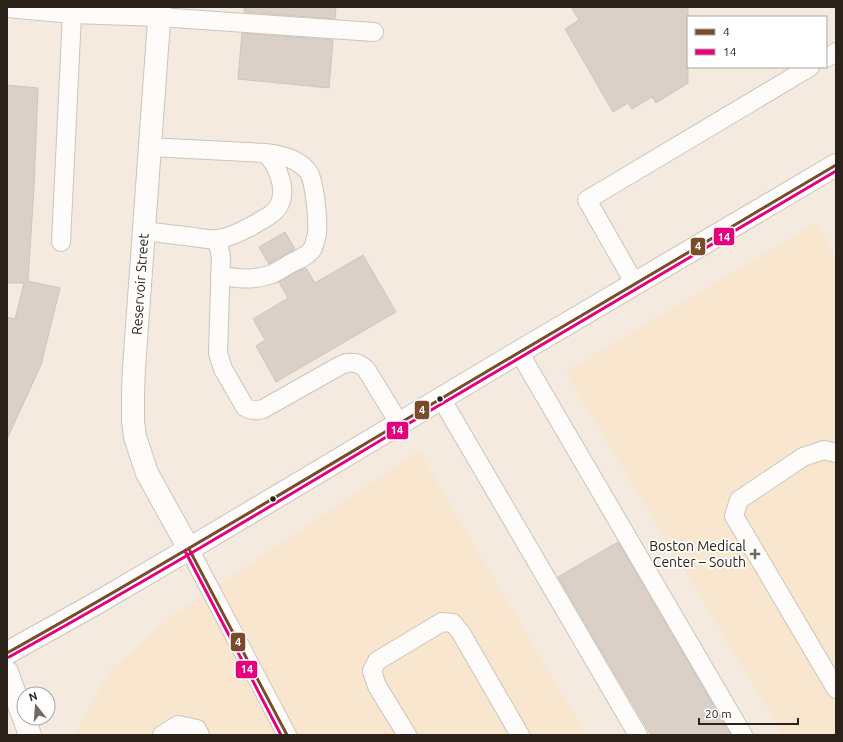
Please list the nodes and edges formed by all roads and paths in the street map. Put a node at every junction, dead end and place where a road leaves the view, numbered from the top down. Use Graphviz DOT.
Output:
graph roads {
  1 [pos="7,8"];
  2 [pos="159,12"];
  3 [pos="72,14"];
  4 [pos="374,32"];
  5 [pos="836,52"];
  6 [pos="827,57"];
  7 [pos="808,68"];
  8 [pos="149,147"];
  9 [pos="265,153"];
  10 [pos="836,165"];
  11 [pos="144,231"];
  12 [pos="217,239"];
  13 [pos="61,242"];
  14 [pos="220,275"];
  15 [pos="635,284"];
  16 [pos="519,352"];
  17 [pos="441,398"];
  18 [pos="399,423"];
  19 [pos="836,453"];
  20 [pos="189,549"];
  21 [pos="7,653"];
  22 [pos="7,672"];
  23 [pos="836,689"];
  24 [pos="30,735"];
  25 [pos="162,735"];
  26 [pos="200,735"];
  27 [pos="287,735"];
  28 [pos="407,735"];
  29 [pos="520,735"];
  30 [pos="638,735"];
  31 [pos="743,735"];
  1 -- 3 [label="lane"];
  2 -- 3 [label="lane"];
  2 -- 4 [label="lane"];
  2 -- 8 [label="main road, Reservoir Street"];
  3 -- 13 [label="lane"];
  5 -- 6 [label="lane"];
  7 -- 15 [label="lane"];
  8 -- 9 [label="lane"];
  8 -- 11 [label="main road, Reservoir Street"];
  9 -- 12 [label="lane"];
  9 -- 14 [label="lane"];
  10 -- 15 [label="main road"];
  11 -- 12 [label="lane"];
  11 -- 20 [label="main road, Reservoir Street"];
  12 -- 14 [label="lane"];
  14 -- 18 [label="lane"];
  15 -- 16 [label="main road"];
  16 -- 17 [label="main road"];
  16 -- 31 [label="lane"];
  17 -- 18 [label="main road"];
  17 -- 30 [label="lane"];
  18 -- 20 [label="main road"];
  19 -- 23 [label="lane"];
  20 -- 21 [label="main road"];
  20 -- 27 [label="lane"];
  22 -- 24 [label="main road"];
  25 -- 26 [label="lane"];
  28 -- 29 [label="lane"];
}
